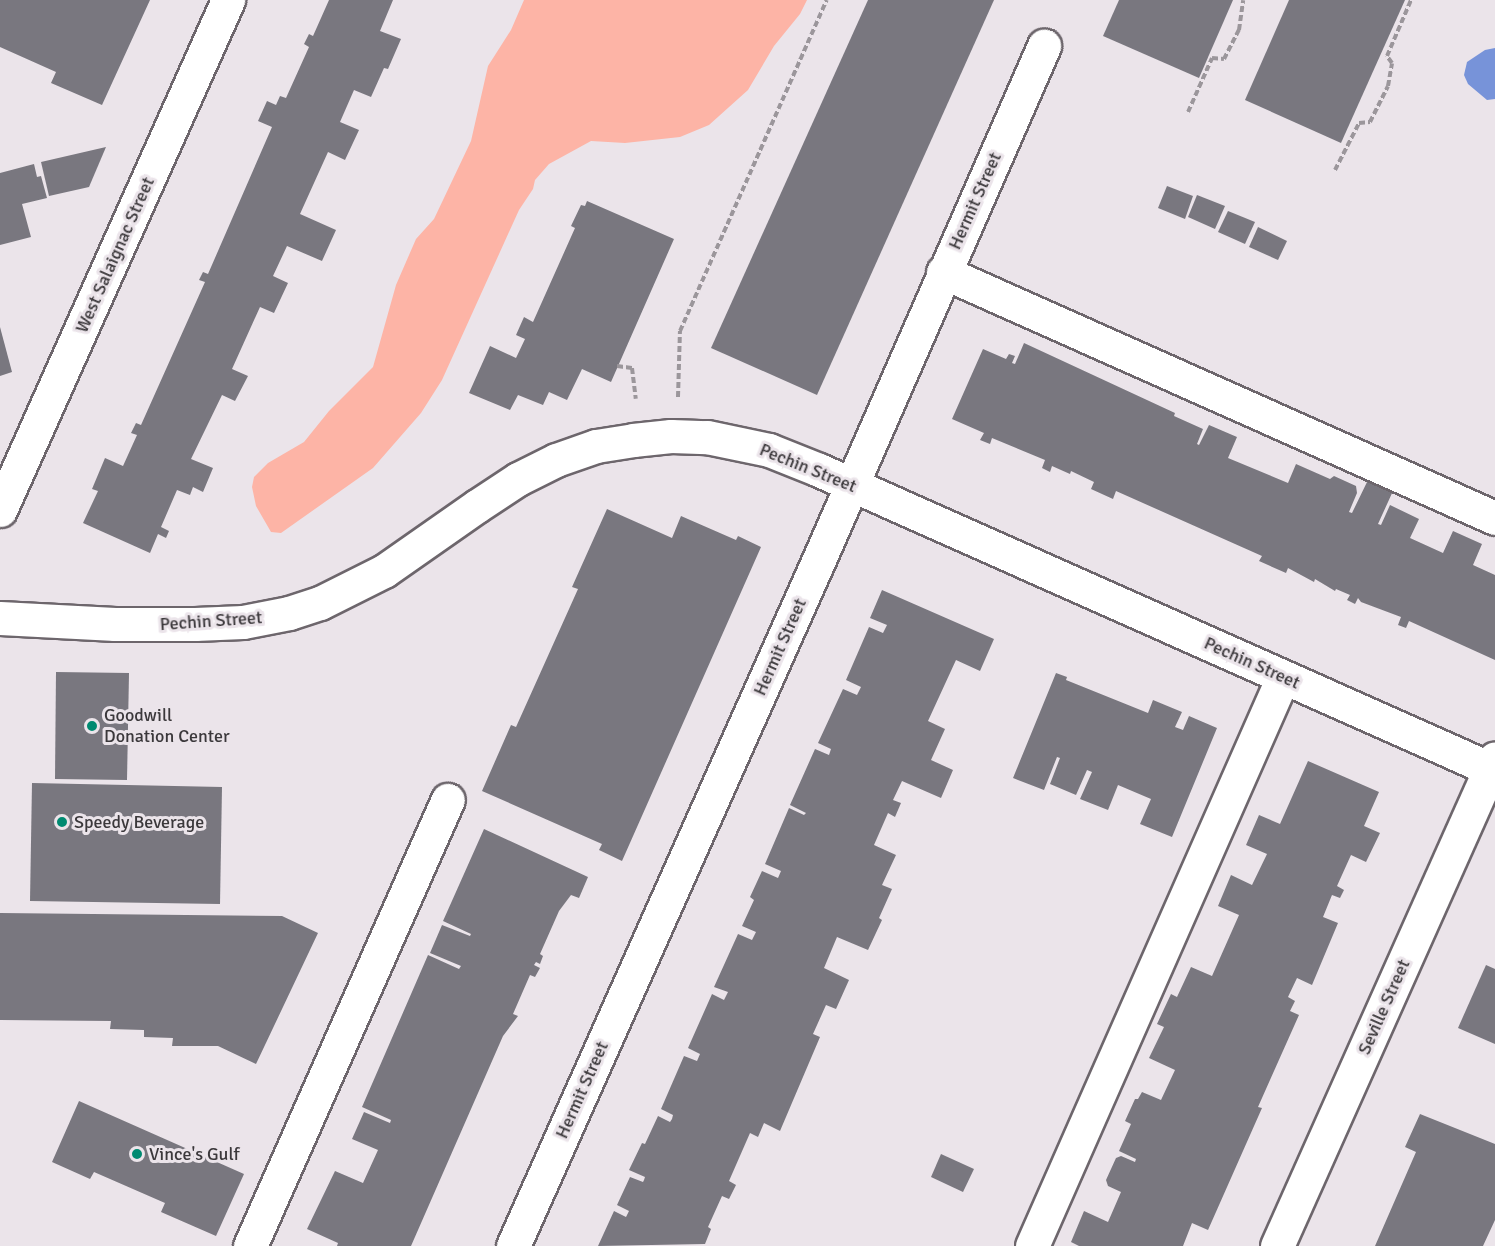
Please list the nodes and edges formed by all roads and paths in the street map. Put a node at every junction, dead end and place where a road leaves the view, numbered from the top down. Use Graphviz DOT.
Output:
graph roads {
  1 [pos="228,0"];
  2 [pos="827,0"];
  3 [pos="1242,0"];
  4 [pos="1411,0"];
  5 [pos="1044,46"];
  6 [pos="1188,111"];
  7 [pos="1335,170"];
  8 [pos="943,272"];
  9 [pos="617,366"];
  10 [pos="678,398"];
  11 [pos="636,399"];
  12 [pos="851,484"];
  13 [pos="0,510"];
  14 [pos="1495,518"];
  15 [pos="0,618"];
  16 [pos="1283,677"];
  17 [pos="1494,766"];
  18 [pos="448,800"];
  19 [pos="250,1246"];
  20 [pos="513,1246"];
  21 [pos="1032,1246"];
  22 [pos="1277,1246"];
  1 -- 13 [label="street, West Salaignac Street"];
  2 -- 10 [label="path"];
  3 -- 6 [label="path"];
  4 -- 7 [label="path"];
  5 -- 8 [label="street, Hermit Street"];
  8 -- 12 [label="street, Hermit Street"];
  8 -- 14 [label="street"];
  9 -- 11 [label="path"];
  12 -- 15 [label="street, Pechin Street"];
  12 -- 16 [label="street, Pechin Street"];
  12 -- 20 [label="street, Hermit Street"];
  16 -- 17 [label="street, Pechin Street"];
  16 -- 21 [label="street"];
  17 -- 22 [label="street, Seville Street"];
  18 -- 19 [label="street"];
}
